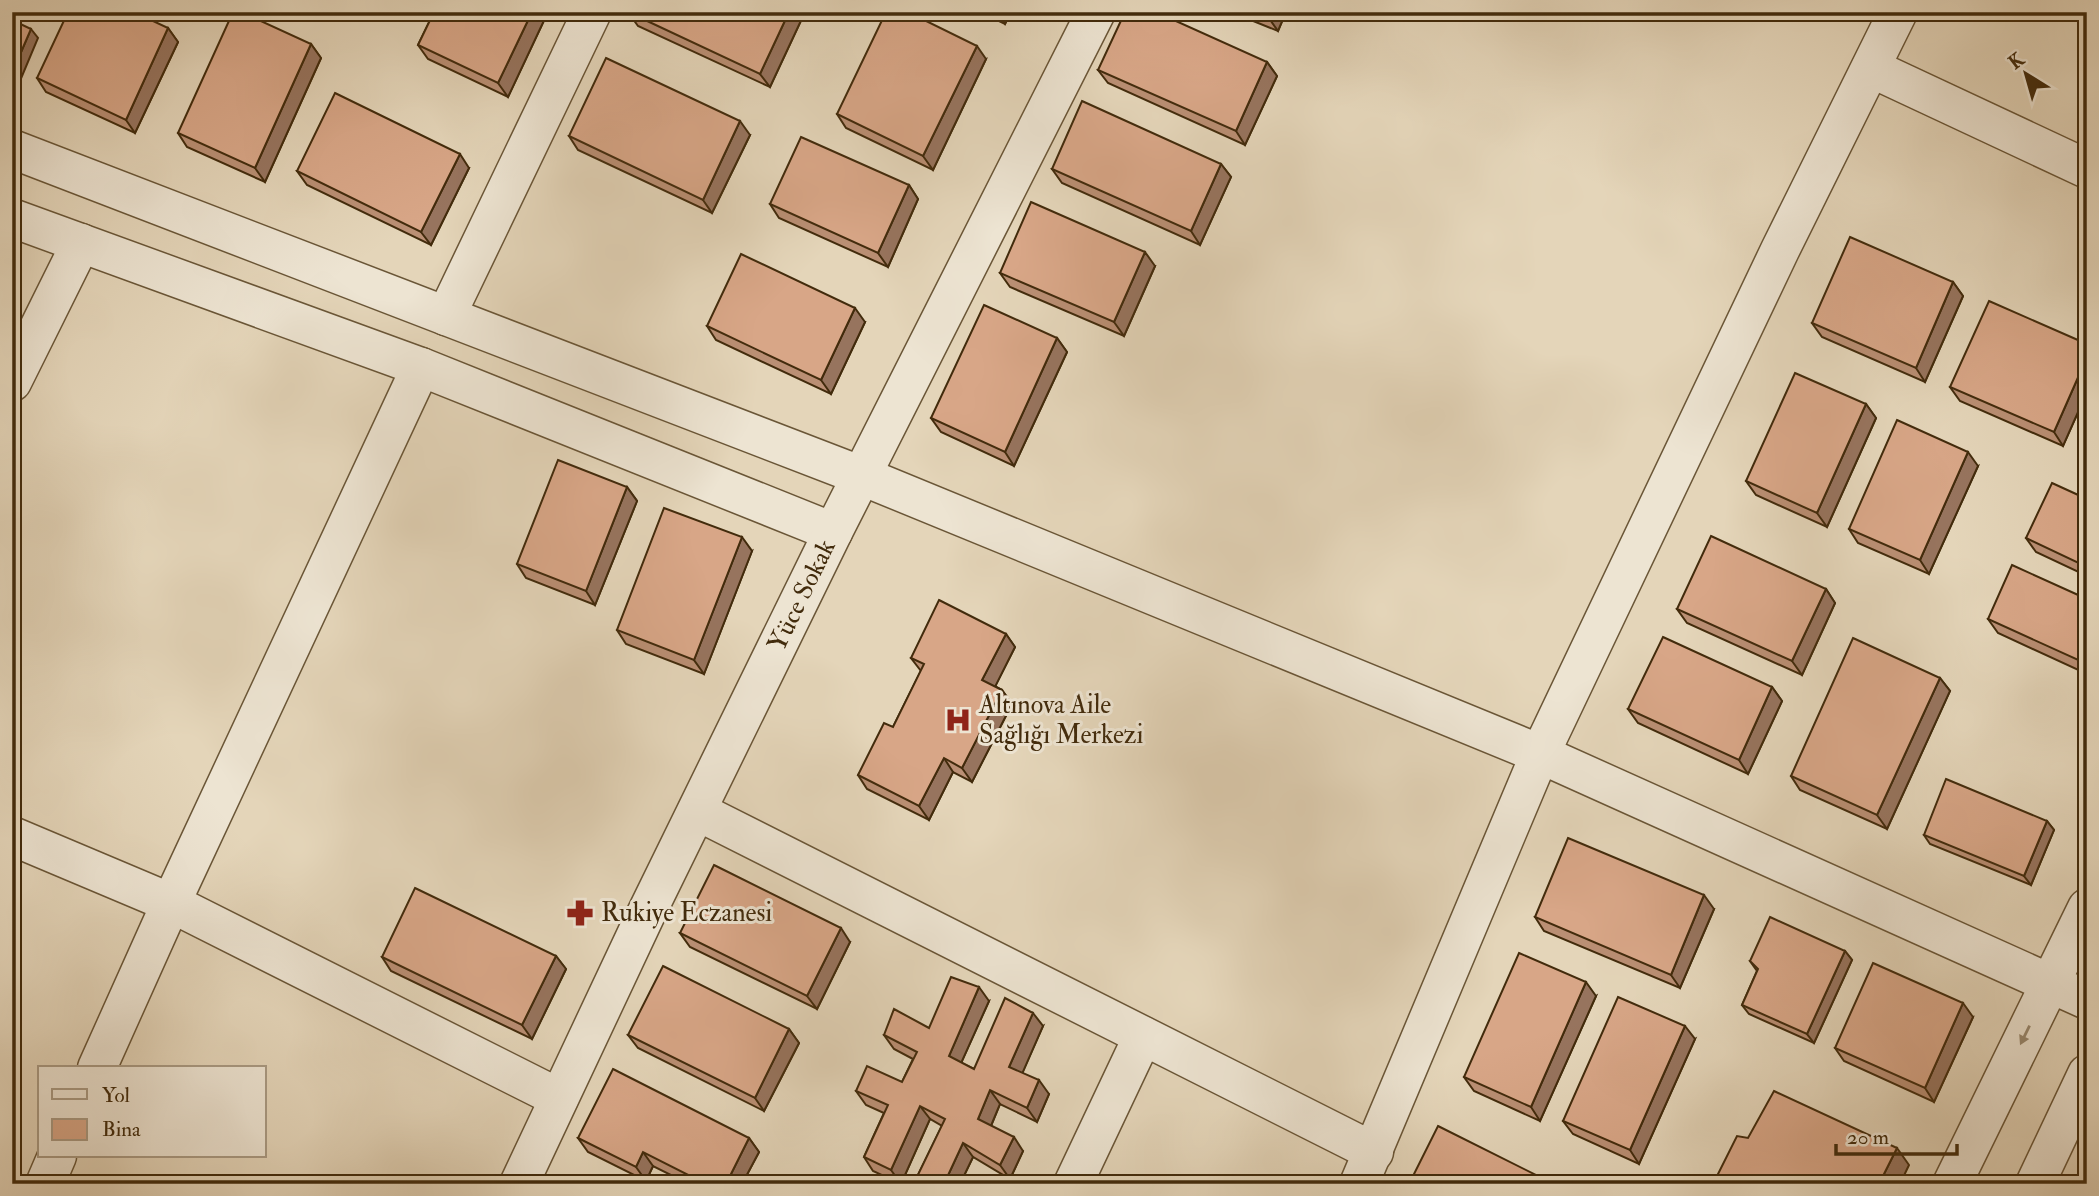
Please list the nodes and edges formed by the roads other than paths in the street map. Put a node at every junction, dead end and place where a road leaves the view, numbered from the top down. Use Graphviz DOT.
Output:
graph roads {
  1 [pos="592,12"];
  2 [pos="1096,12"];
  3 [pos="1898,12"];
  4 [pos="1871,68"];
  5 [pos="12,149"];
  6 [pos="2087,169"];
  7 [pos="12,218"];
  8 [pos="81,243"];
  9 [pos="446,316"];
  10 [pos="421,368"];
  11 [pos="12,382"];
  12 [pos="862,476"];
  13 [pos="833,532"];
  14 [pos="1540,754"];
  15 [pos="697,811"];
  16 [pos="12,836"];
  17 [pos="171,903"];
  18 [pos="2087,908"];
  19 [pos="2050,983"];
  20 [pos="2087,1000"];
  21 [pos="1143,1036"];
  22 [pos="98,1066"];
  23 [pos="2087,1074"];
  24 [pos="559,1098"];
  25 [pos="56,1158"];
  26 [pos="1367,1168"];
  27 [pos="45,1184"];
  28 [pos="519,1184"];
  29 [pos="1073,1184"];
  30 [pos="1952,1184"];
  31 [pos="2035,1184"];
  1 -- 9 [label="street"];
  2 -- 12 [label="street, Yüce Sokak"];
  3 -- 4 [label="street"];
  4 -- 6 [label="street"];
  4 -- 14 [label="street"];
  5 -- 9 [label="street"];
  7 -- 8 [label="street"];
  8 -- 10 [label="street"];
  8 -- 11 [label="street"];
  9 -- 12 [label="street"];
  10 -- 13 [label="street"];
  10 -- 17 [label="street"];
  12 -- 13 [label="street, Yüce Sokak"];
  12 -- 14 [label="street"];
  13 -- 15 [label="street, Yüce Sokak"];
  14 -- 19 [label="street"];
  14 -- 26 [label="street"];
  15 -- 21 [label="street"];
  15 -- 24 [label="street, Yüce Sokak"];
  16 -- 17 [label="street"];
  17 -- 22 [label="street"];
  17 -- 24 [label="street"];
  18 -- 19 [label="street"];
  19 -- 20 [label="street"];
  19 -- 30 [label="street, one-way"];
  21 -- 26 [label="street"];
  21 -- 29 [label="street"];
  23 -- 31 [label="street"];
  24 -- 28 [label="street, Yüce Sokak"];
  25 -- 27 [label="street"];
}
